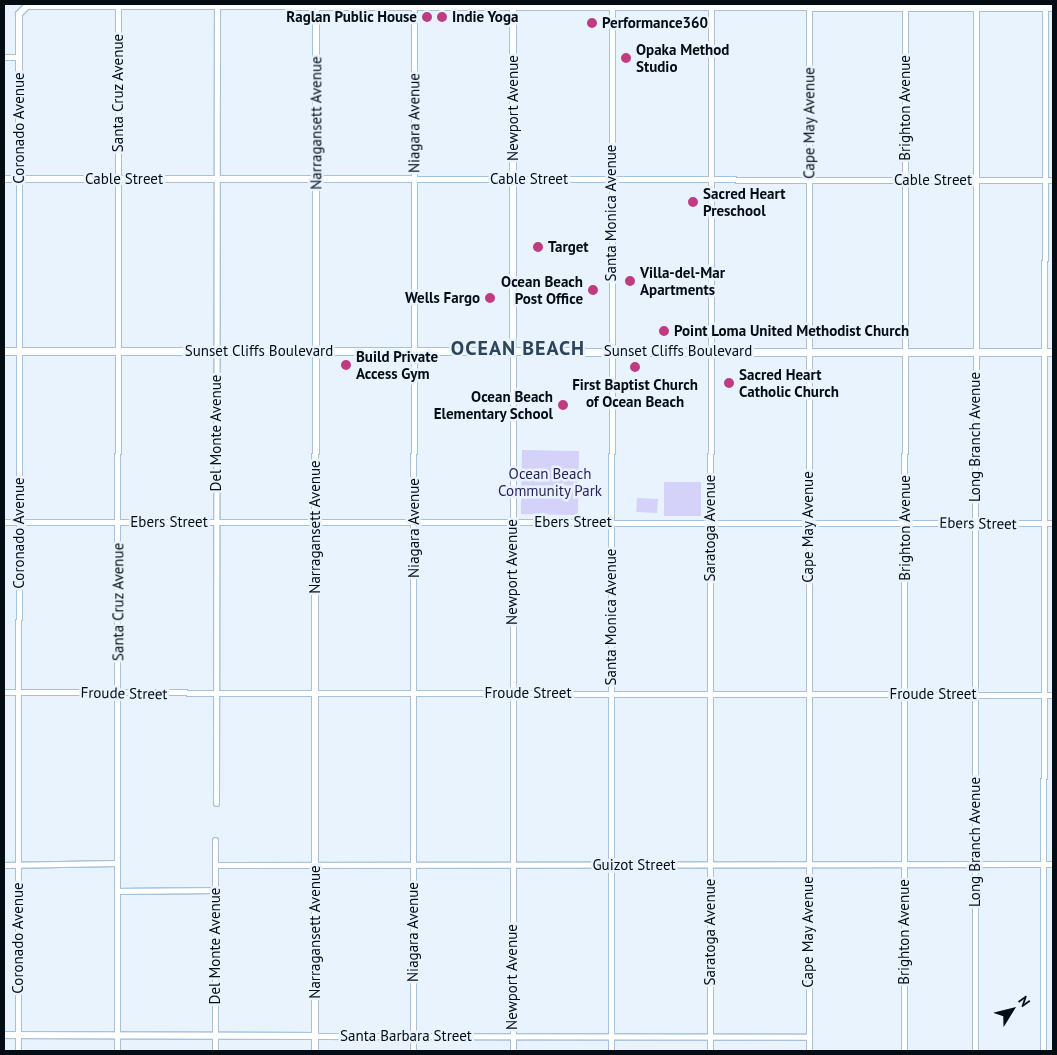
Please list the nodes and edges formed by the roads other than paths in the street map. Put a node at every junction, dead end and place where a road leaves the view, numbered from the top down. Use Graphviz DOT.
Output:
graph roads {
  1 [pos="118,5"];
  2 [pos="217,5"];
  3 [pos="316,5"];
  4 [pos="414,5"];
  5 [pos="513,6"];
  6 [pos="612,6"];
  7 [pos="710,6"];
  8 [pos="809,6"];
  9 [pos="905,6"];
  10 [pos="976,6"];
  11 [pos="1045,6"];
  12 [pos="1053,8"];
  13 [pos="4,57"];
  14 [pos="19,57"];
  15 [pos="4,179"];
  16 [pos="19,179"];
  17 [pos="118,179"];
  18 [pos="217,179"];
  19 [pos="316,179"];
  20 [pos="414,179"];
  21 [pos="612,179"];
  22 [pos="710,179"];
  23 [pos="975,179"];
  24 [pos="513,180"];
  25 [pos="809,180"];
  26 [pos="905,180"];
  27 [pos="1045,180"];
  28 [pos="1053,180"];
  29 [pos="4,350"];
  30 [pos="118,350"];
  31 [pos="414,350"];
  32 [pos="513,350"];
  33 [pos="19,351"];
  34 [pos="216,351"];
  35 [pos="315,351"];
  36 [pos="611,351"];
  37 [pos="710,351"];
  38 [pos="905,351"];
  39 [pos="975,351"];
  40 [pos="809,352"];
  41 [pos="1044,352"];
  42 [pos="1053,352"];
  43 [pos="19,521"];
  44 [pos="4,522"];
  45 [pos="117,522"];
  46 [pos="216,522"];
  47 [pos="315,522"];
  48 [pos="413,522"];
  49 [pos="512,522"];
  50 [pos="611,522"];
  51 [pos="710,522"];
  52 [pos="808,523"];
  53 [pos="905,523"];
  54 [pos="975,523"];
  55 [pos="1044,523"];
  56 [pos="1053,523"];
  57 [pos="4,692"];
  58 [pos="19,692"];
  59 [pos="119,693"];
  60 [pos="216,693"];
  61 [pos="315,693"];
  62 [pos="611,693"];
  63 [pos="414,694"];
  64 [pos="513,694"];
  65 [pos="709,694"];
  66 [pos="808,694"];
  67 [pos="904,694"];
  68 [pos="975,695"];
  69 [pos="1044,695"];
  70 [pos="1053,695"];
  71 [pos="216,803"];
  72 [pos="215,840"];
  73 [pos="116,863"];
  74 [pos="975,864"];
  75 [pos="1043,864"];
  76 [pos="1053,864"];
  77 [pos="4,865"];
  78 [pos="18,865"];
  79 [pos="215,865"];
  80 [pos="315,865"];
  81 [pos="413,865"];
  82 [pos="512,865"];
  83 [pos="611,865"];
  84 [pos="709,865"];
  85 [pos="905,865"];
  86 [pos="808,866"];
  87 [pos="216,890"];
  88 [pos="117,891"];
  89 [pos="4,1036"];
  90 [pos="18,1036"];
  91 [pos="117,1036"];
  92 [pos="215,1036"];
  93 [pos="315,1036"];
  94 [pos="414,1036"];
  95 [pos="513,1036"];
  96 [pos="611,1037"];
  97 [pos="710,1037"];
  98 [pos="808,1037"];
  99 [pos="18,1051"];
  100 [pos="117,1051"];
  101 [pos="216,1051"];
  102 [pos="315,1051"];
  103 [pos="413,1051"];
  104 [pos="513,1051"];
  105 [pos="611,1051"];
  106 [pos="710,1051"];
  107 [pos="808,1051"];
  108 [pos="904,1051"];
  109 [pos="975,1051"];
  110 [pos="1043,1051"];
  1 -- 2 [label="street"];
  1 -- 14 [label="street, Coronado Avenue"];
  1 -- 17 [label="street, Santa Cruz Avenue"];
  2 -- 3 [label="street"];
  2 -- 18 [label="street, Del Monte Avenue"];
  3 -- 4 [label="street"];
  3 -- 19 [label="street, Narragansett Avenue"];
  4 -- 5 [label="street"];
  4 -- 20 [label="street, Niagara Avenue"];
  5 -- 6 [label="street"];
  5 -- 24 [label="street, Newport Avenue"];
  6 -- 7 [label="street"];
  6 -- 21 [label="street, Santa Monica Avenue"];
  7 -- 8 [label="street"];
  7 -- 22 [label="street, Saratoga Avenue"];
  8 -- 9 [label="street"];
  8 -- 25 [label="street, Cape May Avenue"];
  9 -- 10 [label="street"];
  9 -- 26 [label="street, Brighton Avenue"];
  10 -- 11 [label="street"];
  10 -- 23 [label="street, Long Branch Avenue"];
  11 -- 12 [label="street"];
  11 -- 27 [label="street"];
  13 -- 14 [label="street"];
  14 -- 16 [label="street, Coronado Avenue"];
  15 -- 16 [label="street, Cable Street"];
  16 -- 17 [label="street, Cable Street"];
  16 -- 33 [label="street, Coronado Avenue"];
  17 -- 18 [label="street, Cable Street"];
  17 -- 30 [label="street, Santa Cruz Avenue"];
  18 -- 19 [label="street, Cable Street"];
  18 -- 34 [label="street, Del Monte Avenue"];
  19 -- 20 [label="street, Cable Street"];
  19 -- 35 [label="street, Narragansett Avenue"];
  20 -- 24 [label="street, Cable Street"];
  20 -- 31 [label="street, Niagara Avenue"];
  21 -- 22 [label="street, Cable Street"];
  21 -- 24 [label="street, Cable Street"];
  21 -- 36 [label="street, Santa Monica Avenue"];
  22 -- 25 [label="street, Cable Street"];
  22 -- 37 [label="street, Saratoga Avenue"];
  23 -- 26 [label="street, Cable Street"];
  23 -- 27 [label="street, Cable Street"];
  23 -- 39 [label="street, Long Branch Avenue"];
  24 -- 32 [label="street, Newport Avenue"];
  25 -- 26 [label="street, Cable Street"];
  25 -- 40 [label="street, Cape May Avenue"];
  26 -- 38 [label="street, Brighton Avenue"];
  27 -- 28 [label="street, Cable Street"];
  27 -- 41 [label="street"];
  29 -- 33 [label="main road, Sunset Cliffs Boulevard"];
  30 -- 33 [label="main road, Sunset Cliffs Boulevard"];
  30 -- 34 [label="main road, Sunset Cliffs Boulevard"];
  30 -- 45 [label="street, Santa Cruz Avenue"];
  31 -- 32 [label="main road, Sunset Cliffs Boulevard"];
  31 -- 35 [label="main road, Sunset Cliffs Boulevard"];
  31 -- 48 [label="street, Niagara Avenue"];
  32 -- 36 [label="main road, Sunset Cliffs Boulevard"];
  32 -- 49 [label="street, Newport Avenue"];
  33 -- 43 [label="street, Coronado Avenue"];
  34 -- 35 [label="main road, Sunset Cliffs Boulevard"];
  34 -- 46 [label="street, Del Monte Avenue"];
  35 -- 47 [label="street, Narragansett Avenue"];
  36 -- 37 [label="main road, Sunset Cliffs Boulevard"];
  36 -- 50 [label="street, Santa Monica Avenue"];
  37 -- 40 [label="main road, Sunset Cliffs Boulevard"];
  37 -- 51 [label="street, Saratoga Avenue"];
  38 -- 39 [label="main road, Sunset Cliffs Boulevard"];
  38 -- 40 [label="main road, Sunset Cliffs Boulevard"];
  38 -- 53 [label="street, Brighton Avenue"];
  39 -- 41 [label="main road, Sunset Cliffs Boulevard"];
  39 -- 54 [label="street, Long Branch Avenue"];
  40 -- 52 [label="street, Cape May Avenue"];
  41 -- 42 [label="main road, Sunset Cliffs Boulevard"];
  41 -- 55 [label="street"];
  43 -- 44 [label="street, Ebers Street"];
  43 -- 45 [label="street, Ebers Street"];
  43 -- 58 [label="street, Coronado Avenue"];
  45 -- 46 [label="street, Ebers Street"];
  45 -- 59 [label="street, Santa Cruz Avenue"];
  46 -- 47 [label="street, Ebers Street"];
  46 -- 60 [label="street, Del Monte Avenue"];
  47 -- 48 [label="street, Ebers Street"];
  47 -- 61 [label="street, Narragansett Avenue"];
  48 -- 49 [label="street, Ebers Street"];
  48 -- 63 [label="street, Niagara Avenue"];
  49 -- 50 [label="street, Ebers Street"];
  49 -- 64 [label="street, Newport Avenue"];
  50 -- 51 [label="street, Ebers Street"];
  50 -- 62 [label="street, Santa Monica Avenue"];
  51 -- 52 [label="street, Ebers Street"];
  51 -- 65 [label="street, Saratoga Avenue"];
  52 -- 53 [label="street, Ebers Street"];
  52 -- 66 [label="street, Cape May Avenue"];
  53 -- 54 [label="street, Ebers Street"];
  53 -- 67 [label="street, Brighton Avenue"];
  54 -- 55 [label="street, Ebers Street"];
  54 -- 68 [label="street, Long Branch Avenue"];
  55 -- 56 [label="street, Ebers Street"];
  55 -- 69 [label="street"];
  57 -- 58 [label="street, Froude Street"];
  58 -- 59 [label="street, Froude Street"];
  58 -- 78 [label="street, Coronado Avenue"];
  59 -- 60 [label="street, Froude Street"];
  59 -- 73 [label="street, Santa Cruz Avenue"];
  60 -- 61 [label="street, Froude Street"];
  60 -- 71 [label="street, Del Monte Avenue"];
  61 -- 63 [label="street, Froude Street"];
  61 -- 80 [label="street, Narragansett Avenue"];
  62 -- 64 [label="street, Froude Street"];
  62 -- 65 [label="street, Froude Street"];
  62 -- 83 [label="street, Santa Monica Avenue"];
  63 -- 64 [label="street, Froude Street"];
  63 -- 81 [label="street, Niagara Avenue"];
  64 -- 82 [label="street, Newport Avenue"];
  65 -- 66 [label="street, Froude Street"];
  65 -- 84 [label="street, Saratoga Avenue"];
  66 -- 67 [label="street, Froude Street"];
  66 -- 86 [label="street, Cape May Avenue"];
  67 -- 68 [label="street, Froude Street"];
  67 -- 85 [label="street, Brighton Avenue"];
  68 -- 69 [label="street, Froude Street"];
  68 -- 74 [label="street, Long Branch Avenue"];
  69 -- 70 [label="street, Froude Street"];
  69 -- 75 [label="street"];
  72 -- 79 [label="street, Del Monte Avenue"];
  73 -- 78 [label="street"];
  73 -- 88 [label="street, Santa Cruz Avenue"];
  74 -- 75 [label="street, Guizot Street"];
  74 -- 85 [label="street, Guizot Street"];
  74 -- 109 [label="street, Long Branch Avenue"];
  75 -- 76 [label="street, Guizot Street"];
  75 -- 110 [label="street"];
  77 -- 78 [label="street"];
  78 -- 90 [label="street, Coronado Avenue"];
  79 -- 80 [label="street, Guizot Street"];
  79 -- 87 [label="street, Del Monte Avenue"];
  80 -- 81 [label="street, Guizot Street"];
  80 -- 93 [label="street, Narragansett Avenue"];
  81 -- 82 [label="street, Guizot Street"];
  81 -- 94 [label="street, Niagara Avenue"];
  82 -- 83 [label="street, Guizot Street"];
  82 -- 95 [label="street, Newport Avenue"];
  83 -- 84 [label="street, Guizot Street"];
  83 -- 96 [label="street, Santa Monica Avenue"];
  84 -- 86 [label="street, Guizot Street"];
  84 -- 97 [label="street, Saratoga Avenue"];
  85 -- 86 [label="street, Guizot Street"];
  85 -- 108 [label="street, Brighton Avenue"];
  86 -- 98 [label="street, Cape May Avenue"];
  87 -- 88 [label="street"];
  87 -- 92 [label="street, Del Monte Avenue"];
  88 -- 91 [label="street, Santa Cruz Avenue"];
  89 -- 90 [label="street, Santa Barbara Street"];
  90 -- 91 [label="street, Santa Barbara Street"];
  90 -- 99 [label="street, Coronado Avenue"];
  91 -- 92 [label="street, Santa Barbara Street"];
  91 -- 100 [label="street, Santa Cruz Avenue"];
  92 -- 93 [label="street, Santa Barbara Street"];
  92 -- 101 [label="street, Del Monte Avenue"];
  93 -- 94 [label="street, Santa Barbara Street"];
  93 -- 102 [label="street, Narragansett Avenue"];
  94 -- 95 [label="street, Santa Barbara Street"];
  94 -- 103 [label="street, Niagara Avenue"];
  95 -- 96 [label="street, Santa Barbara Street"];
  95 -- 104 [label="street, Newport Avenue"];
  96 -- 97 [label="street, Santa Barbara Street"];
  96 -- 105 [label="street, Santa Monica Avenue"];
  97 -- 98 [label="street, Santa Barbara Street"];
  97 -- 106 [label="street, Saratoga Avenue"];
  98 -- 107 [label="street, Cape May Avenue"];
}
